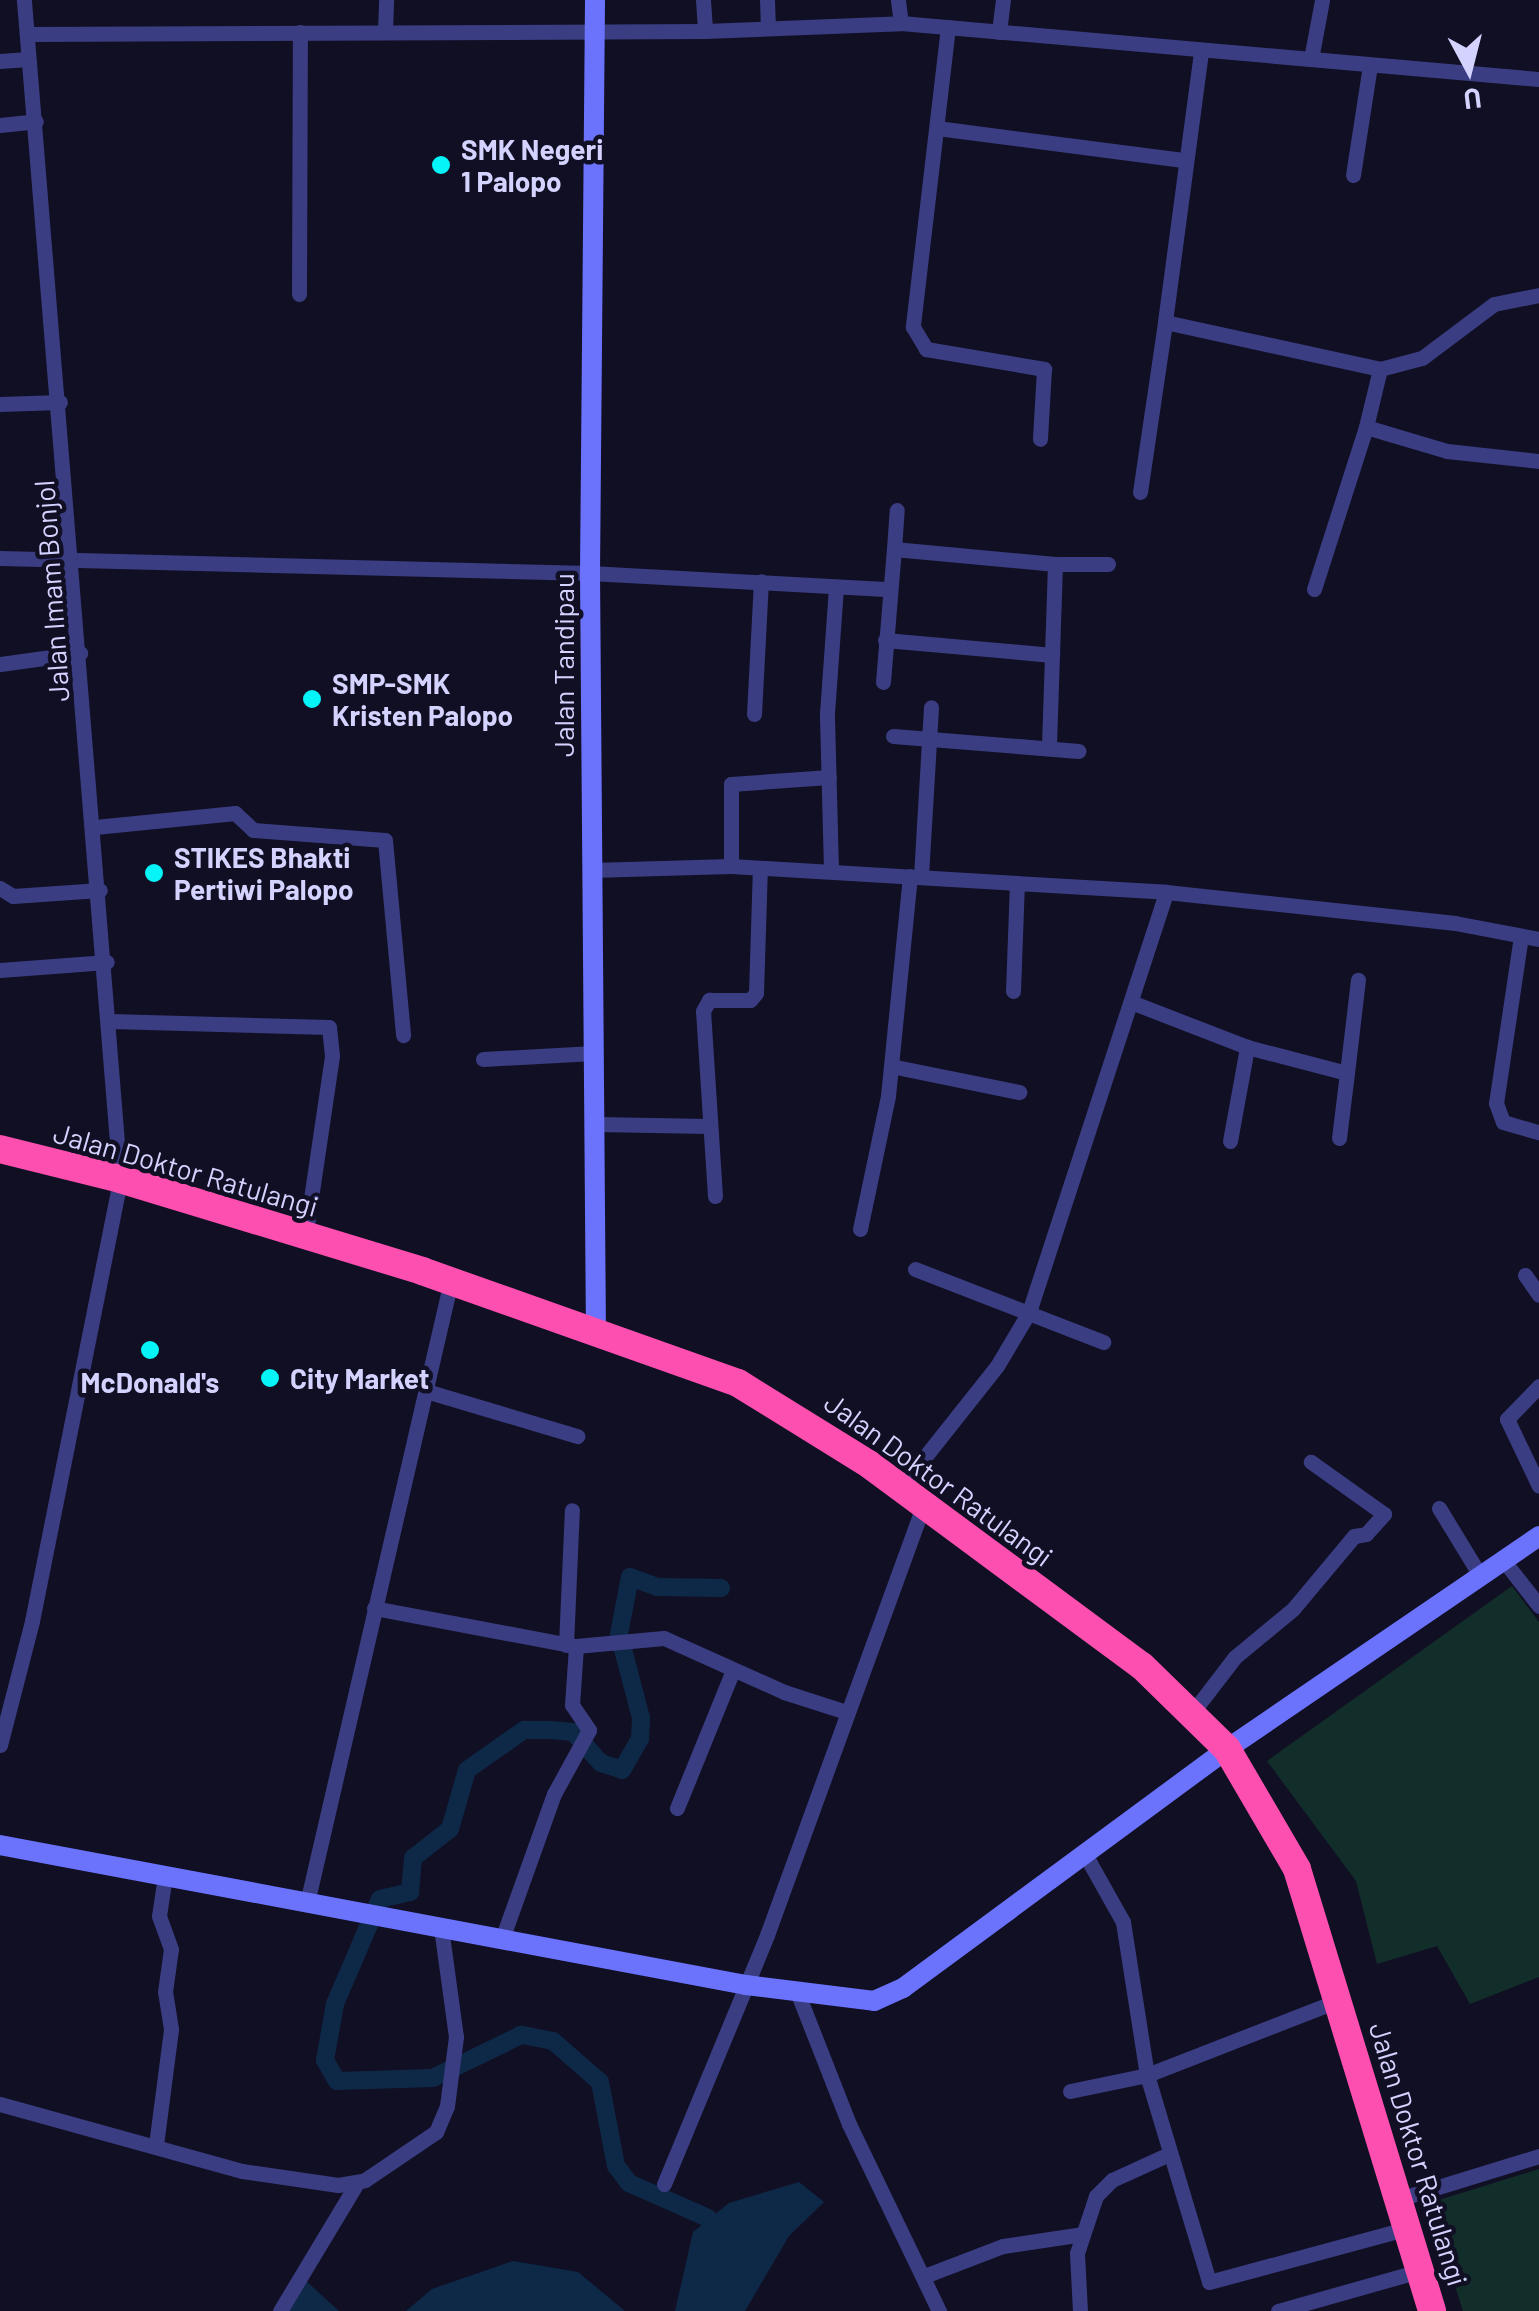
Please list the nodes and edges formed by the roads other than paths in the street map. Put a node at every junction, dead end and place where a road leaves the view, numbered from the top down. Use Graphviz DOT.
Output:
graph roads {
  1 [pos="24,0"];
  2 [pos="386,0"];
  3 [pos="595,0"];
  4 [pos="703,0"];
  5 [pos="767,0"];
  6 [pos="898,0"];
  7 [pos="1003,0"];
  8 [pos="1322,0"];
  9 [pos="901,23"];
  10 [pos="948,27"];
  11 [pos="768,28"];
  12 [pos="594,31"];
  13 [pos="705,31"];
  14 [pos="300,32"];
  15 [pos="386,32"];
  16 [pos="999,32"];
  17 [pos="27,34"];
  18 [pos="1200,52"];
  19 [pos="1311,58"];
  20 [pos="28,59"];
  21 [pos="0,61"];
  22 [pos="1370,65"];
  23 [pos="1539,79"];
  24 [pos="36,122"];
  25 [pos="0,125"];
  26 [pos="937,128"];
  27 [pos="1184,160"];
  28 [pos="1353,175"];
  29 [pos="299,294"];
  30 [pos="1539,295"];
  31 [pos="1165,322"];
  32 [pos="1380,369"];
  33 [pos="60,402"];
  34 [pos="0,404"];
  35 [pos="1366,427"];
  36 [pos="1040,439"];
  37 [pos="1539,460"];
  38 [pos="1140,492"];
  39 [pos="897,510"];
  40 [pos="894,549"];
  41 [pos="0,558"];
  42 [pos="74,560"];
  43 [pos="1056,564"];
  44 [pos="1108,564"];
  45 [pos="590,573"];
  46 [pos="761,581"];
  47 [pos="836,588"];
  48 [pos="1314,589"];
  49 [pos="890,590"];
  50 [pos="885,640"];
  51 [pos="80,653"];
  52 [pos="1052,655"];
  53 [pos="0,664"];
  54 [pos="883,682"];
  55 [pos="930,707"];
  56 [pos="754,714"];
  57 [pos="893,736"];
  58 [pos="930,740"];
  59 [pos="1049,748"];
  60 [pos="1078,751"];
  61 [pos="829,777"];
  62 [pos="95,827"];
  63 [pos="731,866"];
  64 [pos="760,868"];
  65 [pos="591,870"];
  66 [pos="831,870"];
  67 [pos="915,876"];
  68 [pos="1017,883"];
  69 [pos="0,888"];
  70 [pos="100,890"];
  71 [pos="1166,892"];
  72 [pos="1521,936"];
  73 [pos="1539,939"];
  74 [pos="107,962"];
  75 [pos="0,970"];
  76 [pos="1358,980"];
  77 [pos="1013,991"];
  78 [pos="1131,1002"];
  79 [pos="110,1021"];
  80 [pos="403,1035"];
  81 [pos="1247,1047"];
  82 [pos="594,1053"];
  83 [pos="483,1059"];
  84 [pos="891,1066"];
  85 [pos="1347,1073"];
  86 [pos="1019,1092"];
  87 [pos="595,1124"];
  88 [pos="709,1126"];
  89 [pos="1539,1132"];
  90 [pos="1339,1138"];
  91 [pos="1230,1141"];
  92 [pos="0,1150"];
  93 [pos="120,1178"];
  94 [pos="715,1196"];
  95 [pos="860,1229"];
  96 [pos="305,1238"];
  97 [pos="915,1269"];
  98 [pos="1525,1275"];
  99 [pos="451,1281"];
  100 [pos="1539,1294"];
  101 [pos="1029,1312"];
  102 [pos="596,1329"];
  103 [pos="1103,1342"];
  104 [pos="1539,1386"];
  105 [pos="426,1391"];
  106 [pos="577,1436"];
  107 [pos="1310,1462"];
  108 [pos="1539,1486"];
  109 [pos="913,1496"];
  110 [pos="1439,1508"];
  111 [pos="572,1510"];
  112 [pos="1539,1536"];
  113 [pos="1504,1562"];
  114 [pos="1482,1577"];
  115 [pos="1539,1606"];
  116 [pos="374,1608"];
  117 [pos="571,1645"];
  118 [pos="734,1670"];
  119 [pos="846,1712"];
  120 [pos="1192,1713"];
  121 [pos="0,1745"];
  122 [pos="1228,1749"];
  123 [pos="677,1808"];
  124 [pos="0,1845"];
  125 [pos="1086,1856"];
  126 [pos="165,1876"];
  127 [pos="307,1903"];
  128 [pos="441,1928"];
  129 [pos="502,1939"];
  130 [pos="746,1986"];
  131 [pos="798,1994"];
  132 [pos="1339,2000"];
  133 [pos="1147,2075"];
  134 [pos="1070,2091"];
  135 [pos="0,2104"];
  136 [pos="156,2145"];
  137 [pos="1168,2154"];
  138 [pos="1539,2156"];
  139 [pos="357,2183"];
  140 [pos="664,2184"];
  141 [pos="1396,2200"];
  142 [pos="1406,2230"];
  143 [pos="1083,2234"];
  144 [pos="1419,2271"];
  145 [pos="927,2274"];
  146 [pos="280,2311"];
  147 [pos="940,2311"];
  148 [pos="1080,2311"];
  149 [pos="1278,2311"];
  150 [pos="1432,2311"];
  1 -- 17 [label="street, Jalan Imam Bonjol"];
  2 -- 15 [label="street"];
  3 -- 12 [label="street, Jalan Tandipau"];
  4 -- 13 [label="street"];
  5 -- 11 [label="street"];
  6 -- 9 [label="street"];
  7 -- 16 [label="street"];
  8 -- 19 [label="street"];
  9 -- 10 [label="street"];
  9 -- 11 [label="street"];
  10 -- 16 [label="street"];
  10 -- 26 [label="street"];
  11 -- 13 [label="street"];
  12 -- 13 [label="street"];
  12 -- 15 [label="street"];
  12 -- 45 [label="street, Jalan Tandipau"];
  14 -- 15 [label="street"];
  14 -- 17 [label="street"];
  14 -- 29 [label="street"];
  16 -- 18 [label="street"];
  17 -- 20 [label="street, Jalan Imam Bonjol"];
  18 -- 19 [label="street"];
  18 -- 27 [label="street"];
  19 -- 22 [label="street"];
  20 -- 21 [label="street"];
  20 -- 24 [label="street, Jalan Imam Bonjol"];
  22 -- 23 [label="street"];
  22 -- 28 [label="street"];
  24 -- 25 [label="street"];
  24 -- 33 [label="street, Jalan Imam Bonjol"];
  26 -- 27 [label="street"];
  26 -- 36 [label="street"];
  27 -- 31 [label="street"];
  30 -- 32 [label="street"];
  31 -- 32 [label="street"];
  31 -- 38 [label="street"];
  32 -- 35 [label="street"];
  33 -- 34 [label="street"];
  33 -- 42 [label="street, Jalan Imam Bonjol"];
  35 -- 37 [label="street"];
  35 -- 48 [label="street"];
  39 -- 40 [label="street"];
  40 -- 43 [label="street"];
  40 -- 49 [label="street"];
  41 -- 42 [label="street"];
  42 -- 45 [label="street"];
  42 -- 51 [label="street, Jalan Imam Bonjol"];
  43 -- 44 [label="street"];
  43 -- 52 [label="street"];
  45 -- 46 [label="street"];
  45 -- 65 [label="street, Jalan Tandipau"];
  46 -- 47 [label="street"];
  46 -- 56 [label="street"];
  47 -- 49 [label="street"];
  47 -- 61 [label="street"];
  49 -- 50 [label="street"];
  50 -- 52 [label="street"];
  50 -- 54 [label="street"];
  51 -- 53 [label="street"];
  51 -- 62 [label="street, Jalan Imam Bonjol"];
  52 -- 59 [label="street"];
  55 -- 58 [label="street"];
  57 -- 58 [label="street"];
  58 -- 59 [label="street"];
  58 -- 67 [label="street"];
  59 -- 60 [label="street"];
  61 -- 63 [label="street"];
  61 -- 66 [label="street"];
  62 -- 70 [label="street, Jalan Imam Bonjol"];
  62 -- 80 [label="street"];
  63 -- 64 [label="street"];
  63 -- 65 [label="street"];
  64 -- 66 [label="street"];
  64 -- 88 [label="street"];
  65 -- 82 [label="street, Jalan Tandipau"];
  66 -- 67 [label="street"];
  67 -- 68 [label="street"];
  67 -- 84 [label="street"];
  68 -- 71 [label="street"];
  68 -- 77 [label="street"];
  69 -- 70 [label="street"];
  70 -- 74 [label="street, Jalan Imam Bonjol"];
  71 -- 72 [label="street"];
  71 -- 78 [label="street"];
  72 -- 73 [label="street"];
  72 -- 89 [label="street"];
  74 -- 75 [label="street"];
  74 -- 79 [label="street, Jalan Imam Bonjol"];
  76 -- 85 [label="street"];
  78 -- 81 [label="street"];
  78 -- 101 [label="street"];
  79 -- 93 [label="street, Jalan Imam Bonjol"];
  79 -- 96 [label="street"];
  81 -- 85 [label="street"];
  81 -- 91 [label="street"];
  82 -- 83 [label="street"];
  82 -- 87 [label="street, Jalan Tandipau"];
  84 -- 86 [label="street"];
  84 -- 95 [label="street"];
  85 -- 90 [label="street"];
  87 -- 88 [label="street"];
  87 -- 102 [label="street, Jalan Tandipau"];
  88 -- 94 [label="street"];
  92 -- 93 [label="highway, Jalan Doktor Ratulangi"];
  93 -- 96 [label="highway, Jalan Doktor Ratulangi"];
  93 -- 121 [label="street, Jalan Imam Bonjol"];
  96 -- 99 [label="highway, Jalan Doktor Ratulangi"];
  97 -- 101 [label="street"];
  98 -- 100 [label="street"];
  99 -- 102 [label="highway, Jalan Doktor Ratulangi"];
  99 -- 105 [label="street"];
  101 -- 103 [label="street"];
  101 -- 109 [label="street"];
  102 -- 109 [label="highway, Jalan Doktor Ratulangi"];
  104 -- 108 [label="street"];
  105 -- 106 [label="street"];
  105 -- 116 [label="street"];
  107 -- 120 [label="street"];
  109 -- 119 [label="street"];
  109 -- 120 [label="highway, Jalan Doktor Ratulangi"];
  110 -- 114 [label="street"];
  111 -- 117 [label="street"];
  112 -- 113 [label="street"];
  113 -- 114 [label="street"];
  113 -- 115 [label="street"];
  114 -- 122 [label="street"];
  116 -- 117 [label="street"];
  116 -- 127 [label="street"];
  117 -- 118 [label="street"];
  117 -- 129 [label="street"];
  118 -- 119 [label="street"];
  118 -- 123 [label="street"];
  119 -- 130 [label="street"];
  120 -- 122 [label="highway, Jalan Doktor Ratulangi"];
  122 -- 125 [label="street"];
  122 -- 132 [label="highway, Jalan Doktor Ratulangi"];
  124 -- 126 [label="street"];
  125 -- 131 [label="street"];
  125 -- 133 [label="street"];
  126 -- 127 [label="street"];
  126 -- 136 [label="street"];
  127 -- 128 [label="street"];
  128 -- 129 [label="street"];
  128 -- 139 [label="street"];
  129 -- 130 [label="street"];
  130 -- 131 [label="street"];
  130 -- 140 [label="street"];
  131 -- 145 [label="street"];
  132 -- 133 [label="street"];
  132 -- 141 [label="highway, Jalan Doktor Ratulangi"];
  133 -- 134 [label="street"];
  133 -- 137 [label="street"];
  135 -- 136 [label="street"];
  136 -- 139 [label="street"];
  137 -- 142 [label="street"];
  137 -- 143 [label="street"];
  138 -- 141 [label="street"];
  139 -- 146 [label="street"];
  141 -- 142 [label="highway, Jalan Doktor Ratulangi"];
  142 -- 144 [label="highway, Jalan Doktor Ratulangi"];
  143 -- 145 [label="street"];
  143 -- 148 [label="street"];
  144 -- 149 [label="street"];
  144 -- 150 [label="highway, Jalan Doktor Ratulangi"];
  145 -- 147 [label="street"];
}
